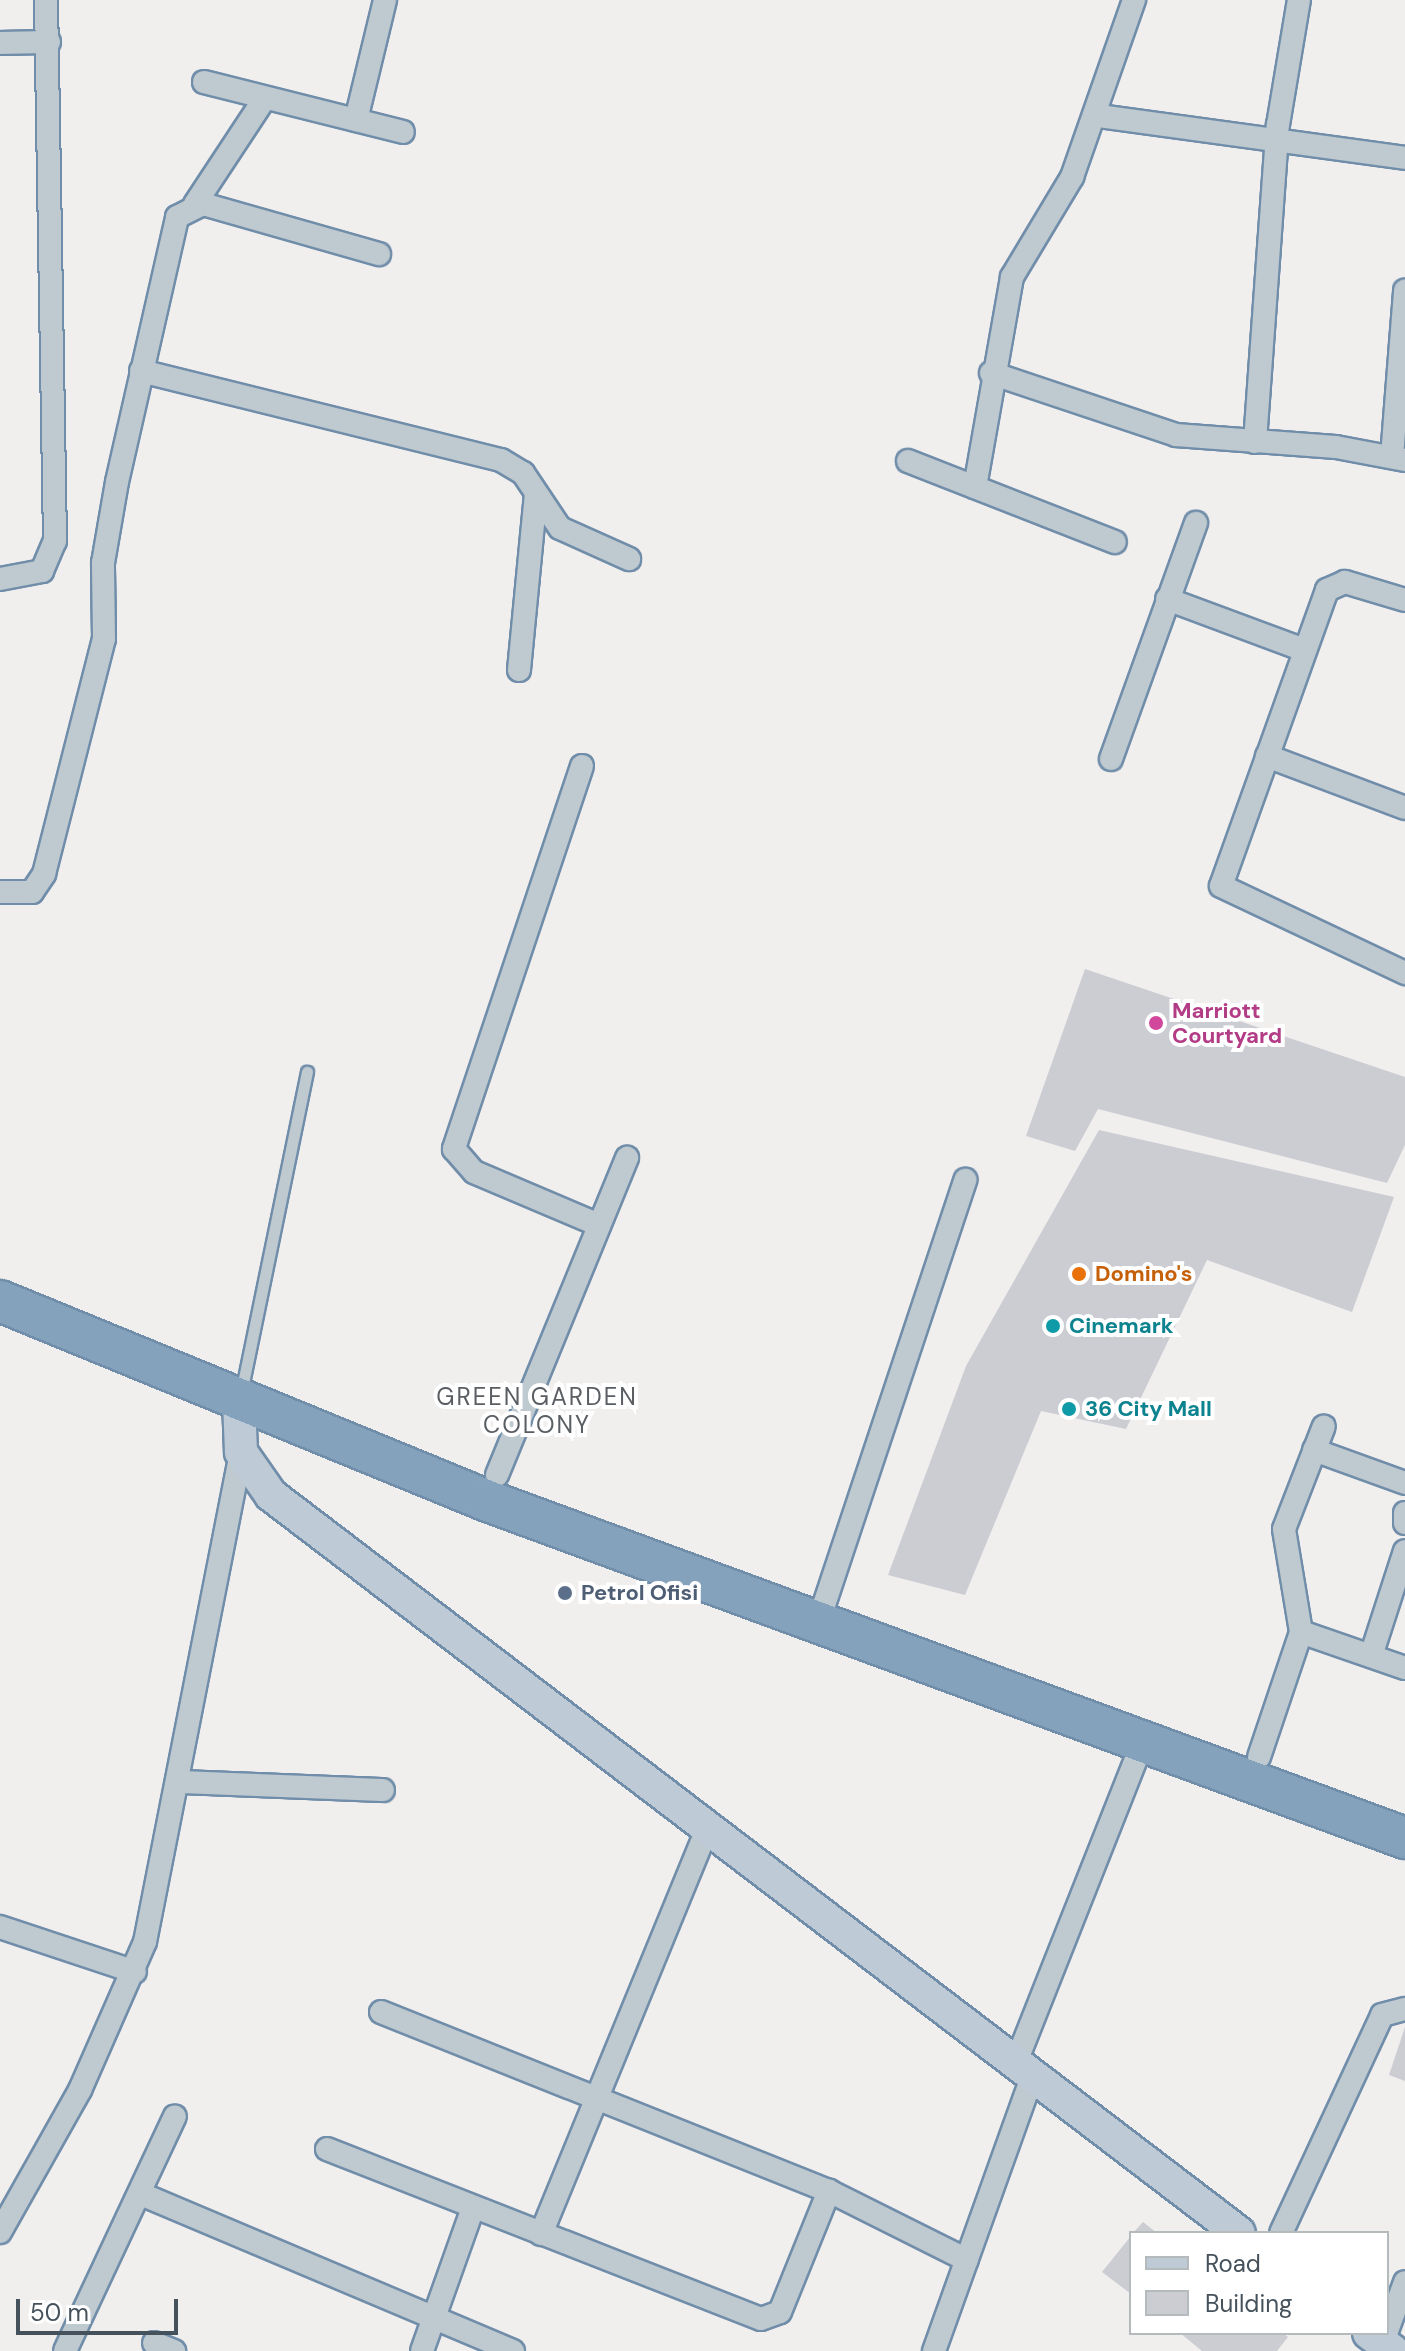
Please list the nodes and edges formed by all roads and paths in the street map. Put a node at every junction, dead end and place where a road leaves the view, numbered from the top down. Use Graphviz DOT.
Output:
graph roads {
  1 [pos="46,0"];
  2 [pos="385,0"];
  3 [pos="1134,0"];
  4 [pos="1299,0"];
  5 [pos="49,42"];
  6 [pos="0,43"];
  7 [pos="204,82"];
  8 [pos="265,98"];
  9 [pos="1099,116"];
  10 [pos="356,120"];
  11 [pos="403,132"];
  12 [pos="1276,144"];
  13 [pos="1405,158"];
  14 [pos="195,204"];
  15 [pos="379,254"];
  16 [pos="1405,291"];
  17 [pos="141,371"];
  18 [pos="991,373"];
  19 [pos="1255,442"];
  20 [pos="1398,459"];
  21 [pos="908,461"];
  22 [pos="975,487"];
  23 [pos="536,494"];
  24 [pos="1196,523"];
  25 [pos="1115,542"];
  26 [pos="629,559"];
  27 [pos="0,579"];
  28 [pos="1167,599"];
  29 [pos="1405,600"];
  30 [pos="1304,650"];
  31 [pos="519,670"];
  32 [pos="1267,756"];
  33 [pos="1111,759"];
  34 [pos="582,766"];
  35 [pos="1405,808"];
  36 [pos="0,892"];
  37 [pos="1405,973"];
  38 [pos="307,1072"];
  39 [pos="627,1158"];
  40 [pos="965,1180"];
  41 [pos="599,1225"];
  42 [pos="0,1274"];
  43 [pos="0,1301"];
  44 [pos="242,1389"];
  45 [pos="1324,1426"];
  46 [pos="1314,1450"];
  47 [pos="241,1452"];
  48 [pos="497,1475"];
  49 [pos="1405,1483"];
  50 [pos="1405,1513"];
  51 [pos="1405,1523"];
  52 [pos="1405,1551"];
  53 [pos="822,1609"];
  54 [pos="1301,1632"];
  55 [pos="1371,1656"];
  56 [pos="1405,1668"];
  57 [pos="1143,1742"];
  58 [pos="1243,1761"];
  59 [pos="180,1782"];
  60 [pos="383,1790"];
  61 [pos="1405,1810"];
  62 [pos="708,1826"];
  63 [pos="1405,1838"];
  64 [pos="0,1927"];
  65 [pos="135,1972"];
  66 [pos="1405,2009"];
  67 [pos="381,2012"];
  68 [pos="1025,2068"];
  69 [pos="592,2095"];
  70 [pos="175,2116"];
  71 [pos="327,2149"];
  72 [pos="829,2191"];
  73 [pos="141,2194"];
  74 [pos="473,2208"];
  75 [pos="1236,2231"];
  76 [pos="1282,2231"];
  77 [pos="0,2232"];
  78 [pos="541,2234"];
  79 [pos="967,2260"];
  80 [pos="1405,2282"];
  81 [pos="434,2320"];
  82 [pos="1389,2325"];
  83 [pos="65,2351"];
  84 [pos="422,2351"];
  85 [pos="513,2351"];
  86 [pos="934,2351"];
  1 -- 5 [label="street"];
  2 -- 10 [label="street"];
  3 -- 9 [label="street"];
  4 -- 12 [label="street"];
  5 -- 6 [label="street"];
  5 -- 27 [label="street"];
  7 -- 8 [label="street"];
  8 -- 10 [label="street"];
  8 -- 14 [label="street"];
  9 -- 12 [label="street"];
  9 -- 18 [label="street"];
  10 -- 11 [label="street"];
  12 -- 13 [label="street"];
  12 -- 19 [label="street"];
  14 -- 15 [label="street"];
  14 -- 17 [label="street"];
  16 -- 20 [label="street"];
  17 -- 23 [label="street"];
  17 -- 36 [label="street"];
  18 -- 19 [label="street"];
  18 -- 22 [label="street"];
  19 -- 20 [label="street"];
  21 -- 22 [label="street"];
  22 -- 25 [label="street"];
  23 -- 26 [label="street"];
  23 -- 31 [label="street"];
  24 -- 28 [label="street"];
  28 -- 30 [label="street"];
  28 -- 33 [label="street"];
  29 -- 30 [label="street"];
  30 -- 32 [label="street"];
  32 -- 35 [label="street"];
  32 -- 37 [label="street"];
  34 -- 41 [label="street"];
  38 -- 44 [label="lane"];
  39 -- 41 [label="street"];
  40 -- 53 [label="street"];
  41 -- 48 [label="street"];
  42 -- 44 [label="highway"];
  43 -- 44 [label="highway"];
  44 -- 47 [label="street"];
  44 -- 48 [label="highway"];
  44 -- 53 [label="highway"];
  45 -- 46 [label="street"];
  46 -- 49 [label="street"];
  46 -- 54 [label="street"];
  47 -- 59 [label="street"];
  47 -- 62 [label="street"];
  48 -- 53 [label="highway"];
  50 -- 51 [label="street"];
  52 -- 55 [label="street"];
  53 -- 57 [label="highway"];
  53 -- 58 [label="highway"];
  54 -- 55 [label="street"];
  54 -- 58 [label="street"];
  55 -- 56 [label="street"];
  57 -- 58 [label="highway"];
  57 -- 68 [label="street"];
  58 -- 61 [label="highway"];
  58 -- 63 [label="highway"];
  59 -- 60 [label="street"];
  59 -- 65 [label="street"];
  62 -- 68 [label="street"];
  62 -- 69 [label="street"];
  64 -- 65 [label="street"];
  65 -- 77 [label="street"];
  66 -- 76 [label="street"];
  67 -- 69 [label="street"];
  68 -- 75 [label="street"];
  68 -- 79 [label="street"];
  69 -- 72 [label="street"];
  69 -- 78 [label="street"];
  70 -- 73 [label="street"];
  71 -- 74 [label="street"];
  72 -- 78 [label="street"];
  72 -- 79 [label="street"];
  73 -- 81 [label="street"];
  73 -- 83 [label="street"];
  74 -- 78 [label="street"];
  74 -- 81 [label="street"];
  79 -- 86 [label="street"];
  80 -- 82 [label="street"];
  81 -- 84 [label="street"];
  81 -- 85 [label="street"];
}
